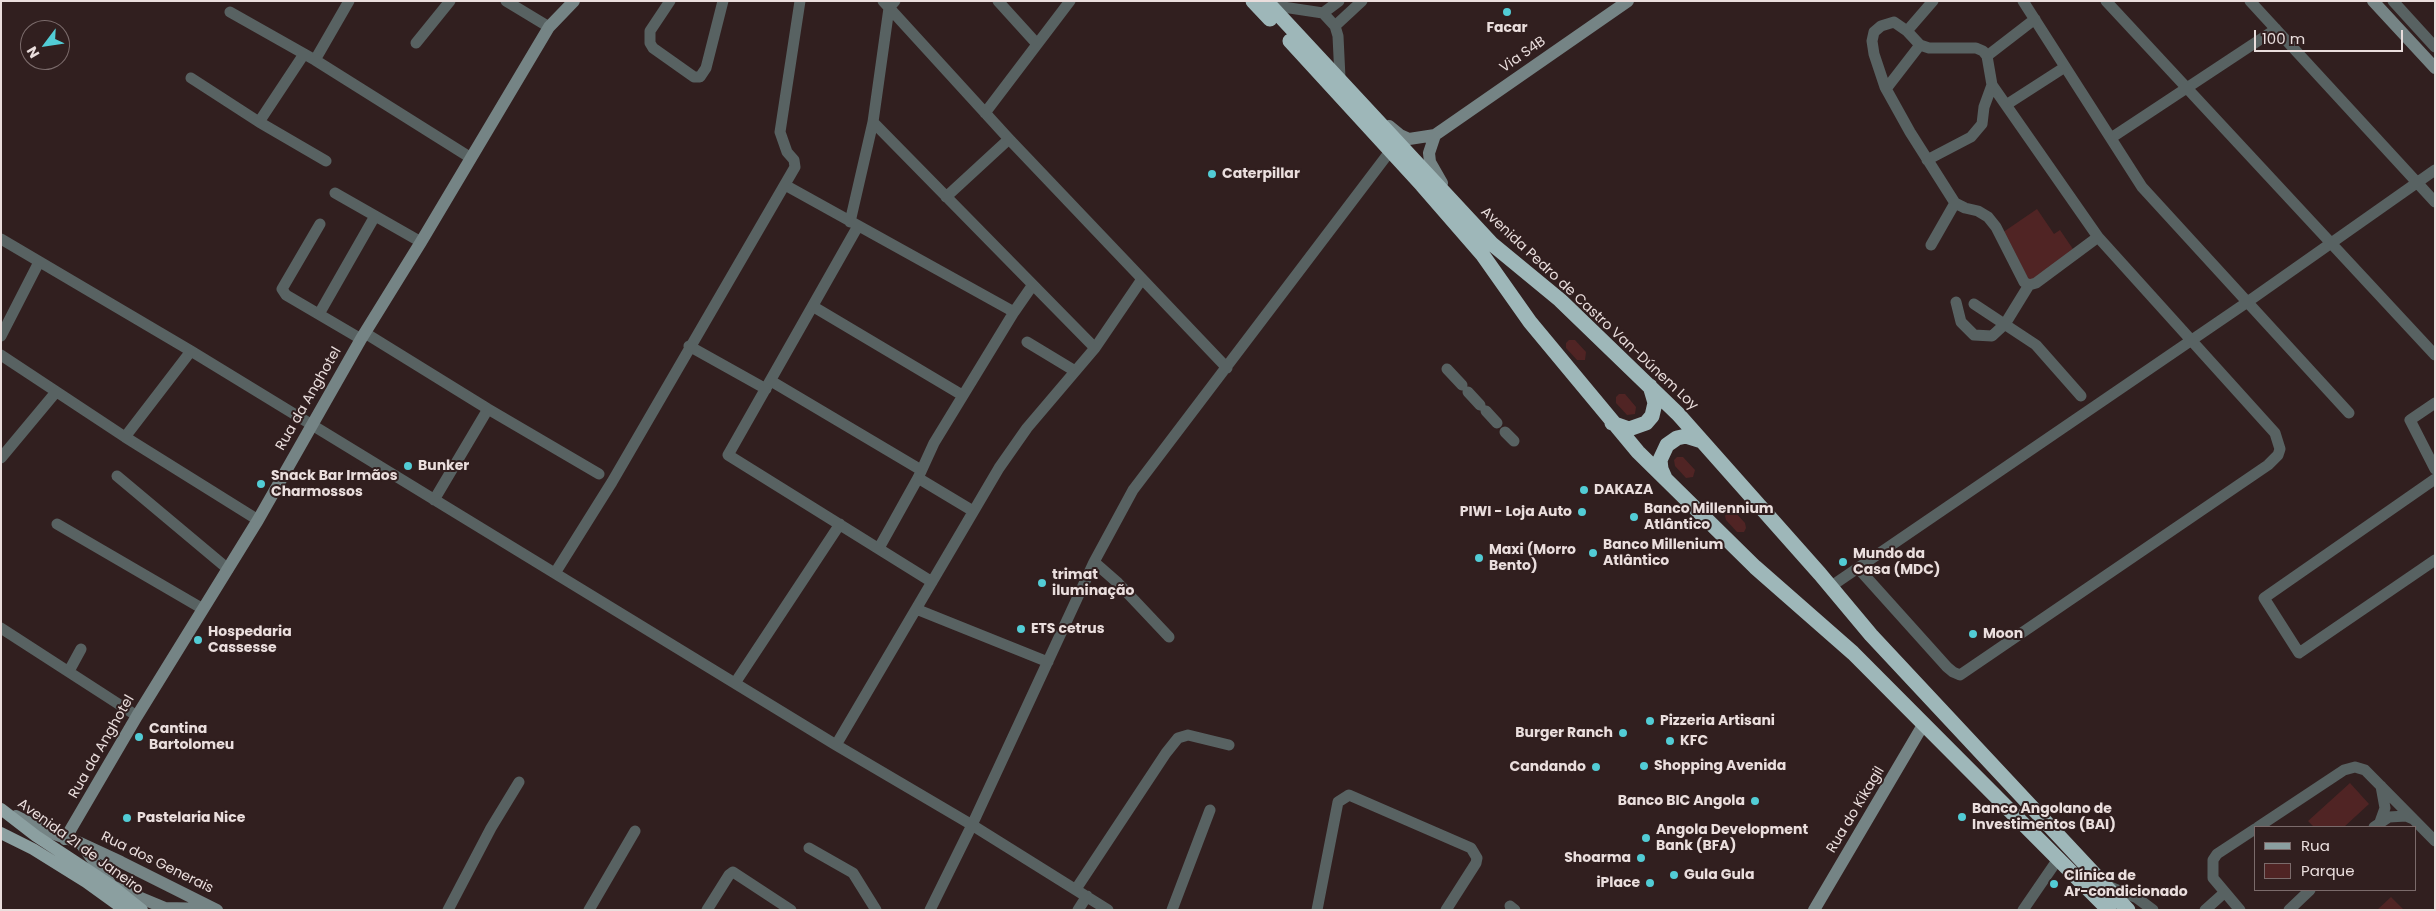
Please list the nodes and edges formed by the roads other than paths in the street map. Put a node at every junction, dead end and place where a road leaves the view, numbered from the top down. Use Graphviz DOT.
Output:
graph roads {
  1 [pos="349,1"];
  2 [pos="450,1"];
  3 [pos="506,1"];
  4 [pos="574,1"];
  5 [pos="670,1"];
  6 [pos="723,1"];
  7 [pos="800,1"];
  8 [pos="998,1"];
  9 [pos="1070,1"];
  10 [pos="1253,1"];
  11 [pos="1339,1"];
  12 [pos="1628,1"];
  13 [pos="1933,1"];
  14 [pos="2024,1"];
  15 [pos="2106,1"];
  16 [pos="2250,1"];
  17 [pos="2373,1"];
  18 [pos="2392,1"];
  19 [pos="1359,2"];
  20 [pos="889,3"];
  21 [pos="1268,3"];
  22 [pos="230,12"];
  23 [pos="1323,13"];
  24 [pos="2035,19"];
  25 [pos="1335,26"];
  26 [pos="549,27"];
  27 [pos="2276,29"];
  28 [pos="1907,31"];
  29 [pos="416,43"];
  30 [pos="1037,44"];
  31 [pos="1920,45"];
  32 [pos="2435,47"];
  33 [pos="304,54"];
  34 [pos="1987,56"];
  35 [pos="315,60"];
  36 [pos="2065,67"];
  37 [pos="2435,68"];
  38 [pos="191,78"];
  39 [pos="1340,78"];
  40 [pos="1992,85"];
  41 [pos="1886,89"];
  42 [pos="2185,89"];
  43 [pos="1361,102"];
  44 [pos="2006,105"];
  45 [pos="985,113"];
  46 [pos="259,122"];
  47 [pos="873,122"];
  48 [pos="1435,135"];
  49 [pos="2111,138"];
  50 [pos="1009,140"];
  51 [pos="1390,150"];
  52 [pos="471,158"];
  53 [pos="1927,160"];
  54 [pos="326,161"];
  55 [pos="2435,170"];
  56 [pos="2416,182"];
  57 [pos="785,185"];
  58 [pos="335,193"];
  59 [pos="946,197"];
  60 [pos="1955,202"];
  61 [pos="2435,202"];
  62 [pos="1457,204"];
  63 [pos="375,216"];
  64 [pos="320,224"];
  65 [pos="854,224"];
  66 [pos="2098,238"];
  67 [pos="1,239"];
  68 [pos="421,242"];
  69 [pos="2330,243"];
  70 [pos="1931,245"];
  71 [pos="39,262"];
  72 [pos="1142,279"];
  73 [pos="1032,286"];
  74 [pos="2030,286"];
  75 [pos="1956,302"];
  76 [pos="2246,303"];
  77 [pos="1974,304"];
  78 [pos="814,307"];
  79 [pos="1014,312"];
  80 [pos="318,314"];
  81 [pos="2004,324"];
  82 [pos="1,336"];
  83 [pos="363,336"];
  84 [pos="2191,341"];
  85 [pos="1027,342"];
  86 [pos="689,346"];
  87 [pos="1095,348"];
  88 [pos="191,351"];
  89 [pos="1,355"];
  90 [pos="2435,355"];
  91 [pos="1228,368"];
  92 [pos="1447,369"];
  93 [pos="1075,371"];
  94 [pos="1647,383"];
  95 [pos="769,385"];
  96 [pos="56,392"];
  97 [pos="962,395"];
  98 [pos="2081,396"];
  99 [pos="2435,403"];
  100 [pos="488,409"];
  101 [pos="2349,413"];
  102 [pos="1609,420"];
  103 [pos="311,425"];
  104 [pos="125,437"];
  105 [pos="1514,441"];
  106 [pos="1705,444"];
  107 [pos="1,458"];
  108 [pos="2435,470"];
  109 [pos="599,474"];
  110 [pos="920,474"];
  111 [pos="117,476"];
  112 [pos="2435,479"];
  113 [pos="1667,481"];
  114 [pos="434,500"];
  115 [pos="973,511"];
  116 [pos="258,520"];
  117 [pos="57,524"];
  118 [pos="840,524"];
  119 [pos="878,548"];
  120 [pos="2435,560"];
  121 [pos="1094,562"];
  122 [pos="1858,568"];
  123 [pos="228,569"];
  124 [pos="555,573"];
  125 [pos="932,582"];
  126 [pos="1830,587"];
  127 [pos="203,609"];
  128 [pos="916,609"];
  129 [pos="1,628"];
  130 [pos="1169,637"];
  131 [pos="81,649"];
  132 [pos="1048,662"];
  133 [pos="69,671"];
  134 [pos="736,683"];
  135 [pos="137,716"];
  136 [pos="1923,725"];
  137 [pos="836,745"];
  138 [pos="1229,745"];
  139 [pos="519,782"];
  140 [pos="2381,786"];
  141 [pos="1,808"];
  142 [pos="1210,810"];
  143 [pos="78,817"];
  144 [pos="2414,819"];
  145 [pos="972,824"];
  146 [pos="2377,824"];
  147 [pos="2259,826"];
  148 [pos="2254,829"];
  149 [pos="635,831"];
  150 [pos="1,833"];
  151 [pos="65,838"];
  152 [pos="2435,841"];
  153 [pos="80,843"];
  154 [pos="809,848"];
  155 [pos="2058,859"];
  156 [pos="2103,883"];
  157 [pos="112,886"];
  158 [pos="1076,889"];
  159 [pos="2309,891"];
  160 [pos="2224,893"];
  161 [pos="1087,896"];
  162 [pos="2235,908"];
  163 [pos="217,909"];
  164 [pos="125,910"];
  165 [pos="142,910"];
  166 [pos="448,910"];
  167 [pos="589,910"];
  168 [pos="707,910"];
  169 [pos="791,910"];
  170 [pos="876,910"];
  171 [pos="930,910"];
  172 [pos="1078,910"];
  173 [pos="1108,910"];
  174 [pos="1172,910"];
  175 [pos="1317,910"];
  176 [pos="1446,910"];
  177 [pos="1814,910"];
  178 [pos="2023,910"];
  179 [pos="2109,910"];
  180 [pos="2128,910"];
  181 [pos="2152,910"];
  182 [pos="2205,910"];
  183 [pos="2289,910"];
  1 -- 35 [label="street"];
  2 -- 29 [label="street"];
  3 -- 26 [label="street"];
  4 -- 26 [label="main road, Rua da Anghotel"];
  5 -- 6 [label="street"];
  7 -- 57 [label="street"];
  8 -- 30 [label="street"];
  9 -- 30 [label="street"];
  10 -- 51 [label="highway"];
  11 -- 23 [label="street"];
  12 -- 48 [label="main road, Via S4B"];
  13 -- 28 [label="street"];
  14 -- 24 [label="street"];
  15 -- 42 [label="street"];
  16 -- 27 [label="street"];
  17 -- 37 [label="main road"];
  18 -- 32 [label="street"];
  19 -- 25 [label="street"];
  20 -- 45 [label="street"];
  20 -- 47 [label="street"];
  21 -- 23 [label="street"];
  21 -- 39 [label="highway, Avenida Pedro de Castro Van-Dúnem Loy"];
  22 -- 33 [label="street"];
  23 -- 25 [label="street"];
  24 -- 34 [label="street"];
  24 -- 36 [label="street"];
  25 -- 39 [label="street"];
  26 -- 52 [label="main road, Rua da Anghotel"];
  27 -- 42 [label="street"];
  27 -- 56 [label="street"];
  28 -- 31 [label="street"];
  28 -- 41 [label="street"];
  30 -- 45 [label="street"];
  31 -- 34 [label="street"];
  31 -- 41 [label="street"];
  33 -- 35 [label="street"];
  33 -- 46 [label="street"];
  34 -- 40 [label="street"];
  35 -- 52 [label="street"];
  36 -- 44 [label="street"];
  36 -- 49 [label="street"];
  38 -- 46 [label="street"];
  39 -- 43 [label="highway, Avenida Pedro de Castro Van-Dúnem Loy"];
  40 -- 44 [label="street"];
  40 -- 53 [label="street"];
  41 -- 53 [label="street"];
  42 -- 49 [label="street"];
  42 -- 69 [label="street"];
  43 -- 48 [label="main road"];
  43 -- 62 [label="highway, Avenida Pedro de Castro Van-Dúnem Loy"];
  44 -- 66 [label="street"];
  45 -- 50 [label="street"];
  46 -- 54 [label="street"];
  47 -- 59 [label="street"];
  47 -- 65 [label="street"];
  48 -- 62 [label="main road"];
  49 -- 76 [label="street"];
  50 -- 59 [label="street"];
  50 -- 72 [label="street"];
  51 -- 91 [label="street"];
  51 -- 102 [label="highway"];
  52 -- 68 [label="main road, Rua da Anghotel"];
  53 -- 60 [label="street"];
  55 -- 56 [label="street"];
  56 -- 61 [label="street"];
  56 -- 69 [label="street"];
  57 -- 65 [label="street"];
  57 -- 86 [label="street"];
  58 -- 63 [label="street"];
  59 -- 73 [label="street"];
  60 -- 70 [label="street"];
  60 -- 74 [label="street"];
  62 -- 94 [label="highway, Avenida Pedro de Castro Van-Dúnem Loy"];
  63 -- 68 [label="street"];
  63 -- 80 [label="street"];
  64 -- 80 [label="street"];
  65 -- 78 [label="street"];
  65 -- 79 [label="street"];
  66 -- 74 [label="street"];
  66 -- 84 [label="street"];
  67 -- 71 [label="street"];
  68 -- 83 [label="main road, Rua da Anghotel"];
  69 -- 76 [label="street"];
  69 -- 90 [label="street"];
  71 -- 82 [label="street"];
  71 -- 88 [label="street"];
  72 -- 87 [label="street"];
  72 -- 91 [label="street"];
  73 -- 79 [label="street"];
  73 -- 87 [label="street"];
  74 -- 81 [label="street"];
  75 -- 81 [label="street"];
  76 -- 84 [label="street"];
  76 -- 101 [label="street"];
  77 -- 81 [label="street"];
  78 -- 95 [label="street"];
  78 -- 97 [label="street"];
  79 -- 97 [label="street"];
  80 -- 83 [label="street"];
  81 -- 98 [label="street"];
  83 -- 100 [label="street"];
  83 -- 103 [label="main road, Rua da Anghotel"];
  84 -- 122 [label="street"];
  84 -- 122 [label="street"];
  85 -- 93 [label="street"];
  86 -- 95 [label="street"];
  86 -- 124 [label="street"];
  87 -- 93 [label="street"];
  88 -- 103 [label="street"];
  88 -- 104 [label="street"];
  89 -- 96 [label="street"];
  91 -- 121 [label="street"];
  92 -- 105 [label="street"];
  93 -- 115 [label="street"];
  94 -- 102 [label="highway"];
  94 -- 106 [label="highway, Avenida Pedro de Castro Van-Dúnem Loy"];
  95 -- 110 [label="street"];
  95 -- 118 [label="street"];
  96 -- 104 [label="street"];
  96 -- 107 [label="street"];
  97 -- 110 [label="street"];
  99 -- 108 [label="street"];
  100 -- 109 [label="street"];
  100 -- 114 [label="street"];
  102 -- 113 [label="highway"];
  103 -- 114 [label="street"];
  103 -- 116 [label="main road, Rua da Anghotel"];
  104 -- 116 [label="street"];
  106 -- 113 [label="highway"];
  106 -- 126 [label="highway, Avenida Pedro de Castro Van-Dúnem Loy"];
  110 -- 115 [label="street"];
  110 -- 119 [label="street"];
  111 -- 123 [label="street"];
  112 -- 120 [label="street"];
  113 -- 136 [label="highway"];
  114 -- 124 [label="street"];
  115 -- 125 [label="street"];
  116 -- 123 [label="main road, Rua da Anghotel"];
  117 -- 127 [label="street"];
  118 -- 119 [label="street"];
  118 -- 134 [label="street"];
  119 -- 125 [label="street"];
  121 -- 130 [label="street"];
  121 -- 132 [label="street"];
  122 -- 126 [label="street"];
  123 -- 127 [label="main road, Rua da Anghotel"];
  124 -- 134 [label="street"];
  125 -- 128 [label="street"];
  126 -- 156 [label="highway, Avenida Pedro de Castro Van-Dúnem Loy"];
  127 -- 135 [label="main road, Rua da Anghotel"];
  128 -- 132 [label="street"];
  128 -- 137 [label="street"];
  129 -- 133 [label="street"];
  131 -- 133 [label="street"];
  132 -- 145 [label="street"];
  133 -- 135 [label="street"];
  134 -- 137 [label="street"];
  135 -- 143 [label="main road, Rua da Anghotel"];
  136 -- 155 [label="highway"];
  136 -- 177 [label="main road, Rua do Kikagil"];
  137 -- 145 [label="street"];
  138 -- 158 [label="street"];
  139 -- 166 [label="street"];
  140 -- 144 [label="street"];
  140 -- 146 [label="street"];
  140 -- 147 [label="street"];
  141 -- 151 [label="main road, Rua dos Generais"];
  141 -- 157 [label="main road, Avenida 21 de Janeiro"];
  142 -- 174 [label="street"];
  143 -- 151 [label="main road, Rua da Anghotel"];
  143 -- 153 [label="main road, Rua da Anghotel"];
  144 -- 146 [label="street"];
  144 -- 152 [label="street"];
  145 -- 158 [label="street"];
  145 -- 171 [label="street"];
  148 -- 160 [label="street"];
  149 -- 167 [label="street"];
  150 -- 164 [label="main road, Avenida 21 de Janeiro"];
  151 -- 153 [label="main road, Rua dos Generais"];
  153 -- 157 [label="main road"];
  153 -- 163 [label="main road, Rua dos Generais"];
  154 -- 170 [label="street"];
  155 -- 178 [label="street"];
  155 -- 179 [label="highway"];
  156 -- 180 [label="highway, Avenida Pedro de Castro Van-Dúnem Loy"];
  156 -- 181 [label="street"];
  157 -- 163 [label="main road"];
  157 -- 165 [label="main road, Avenida 21 de Janeiro"];
  158 -- 161 [label="street"];
  159 -- 183 [label="street"];
  160 -- 162 [label="street"];
  160 -- 182 [label="street"];
  161 -- 172 [label="street"];
  161 -- 173 [label="street"];
  168 -- 169 [label="street"];
  175 -- 176 [label="street"];
}
